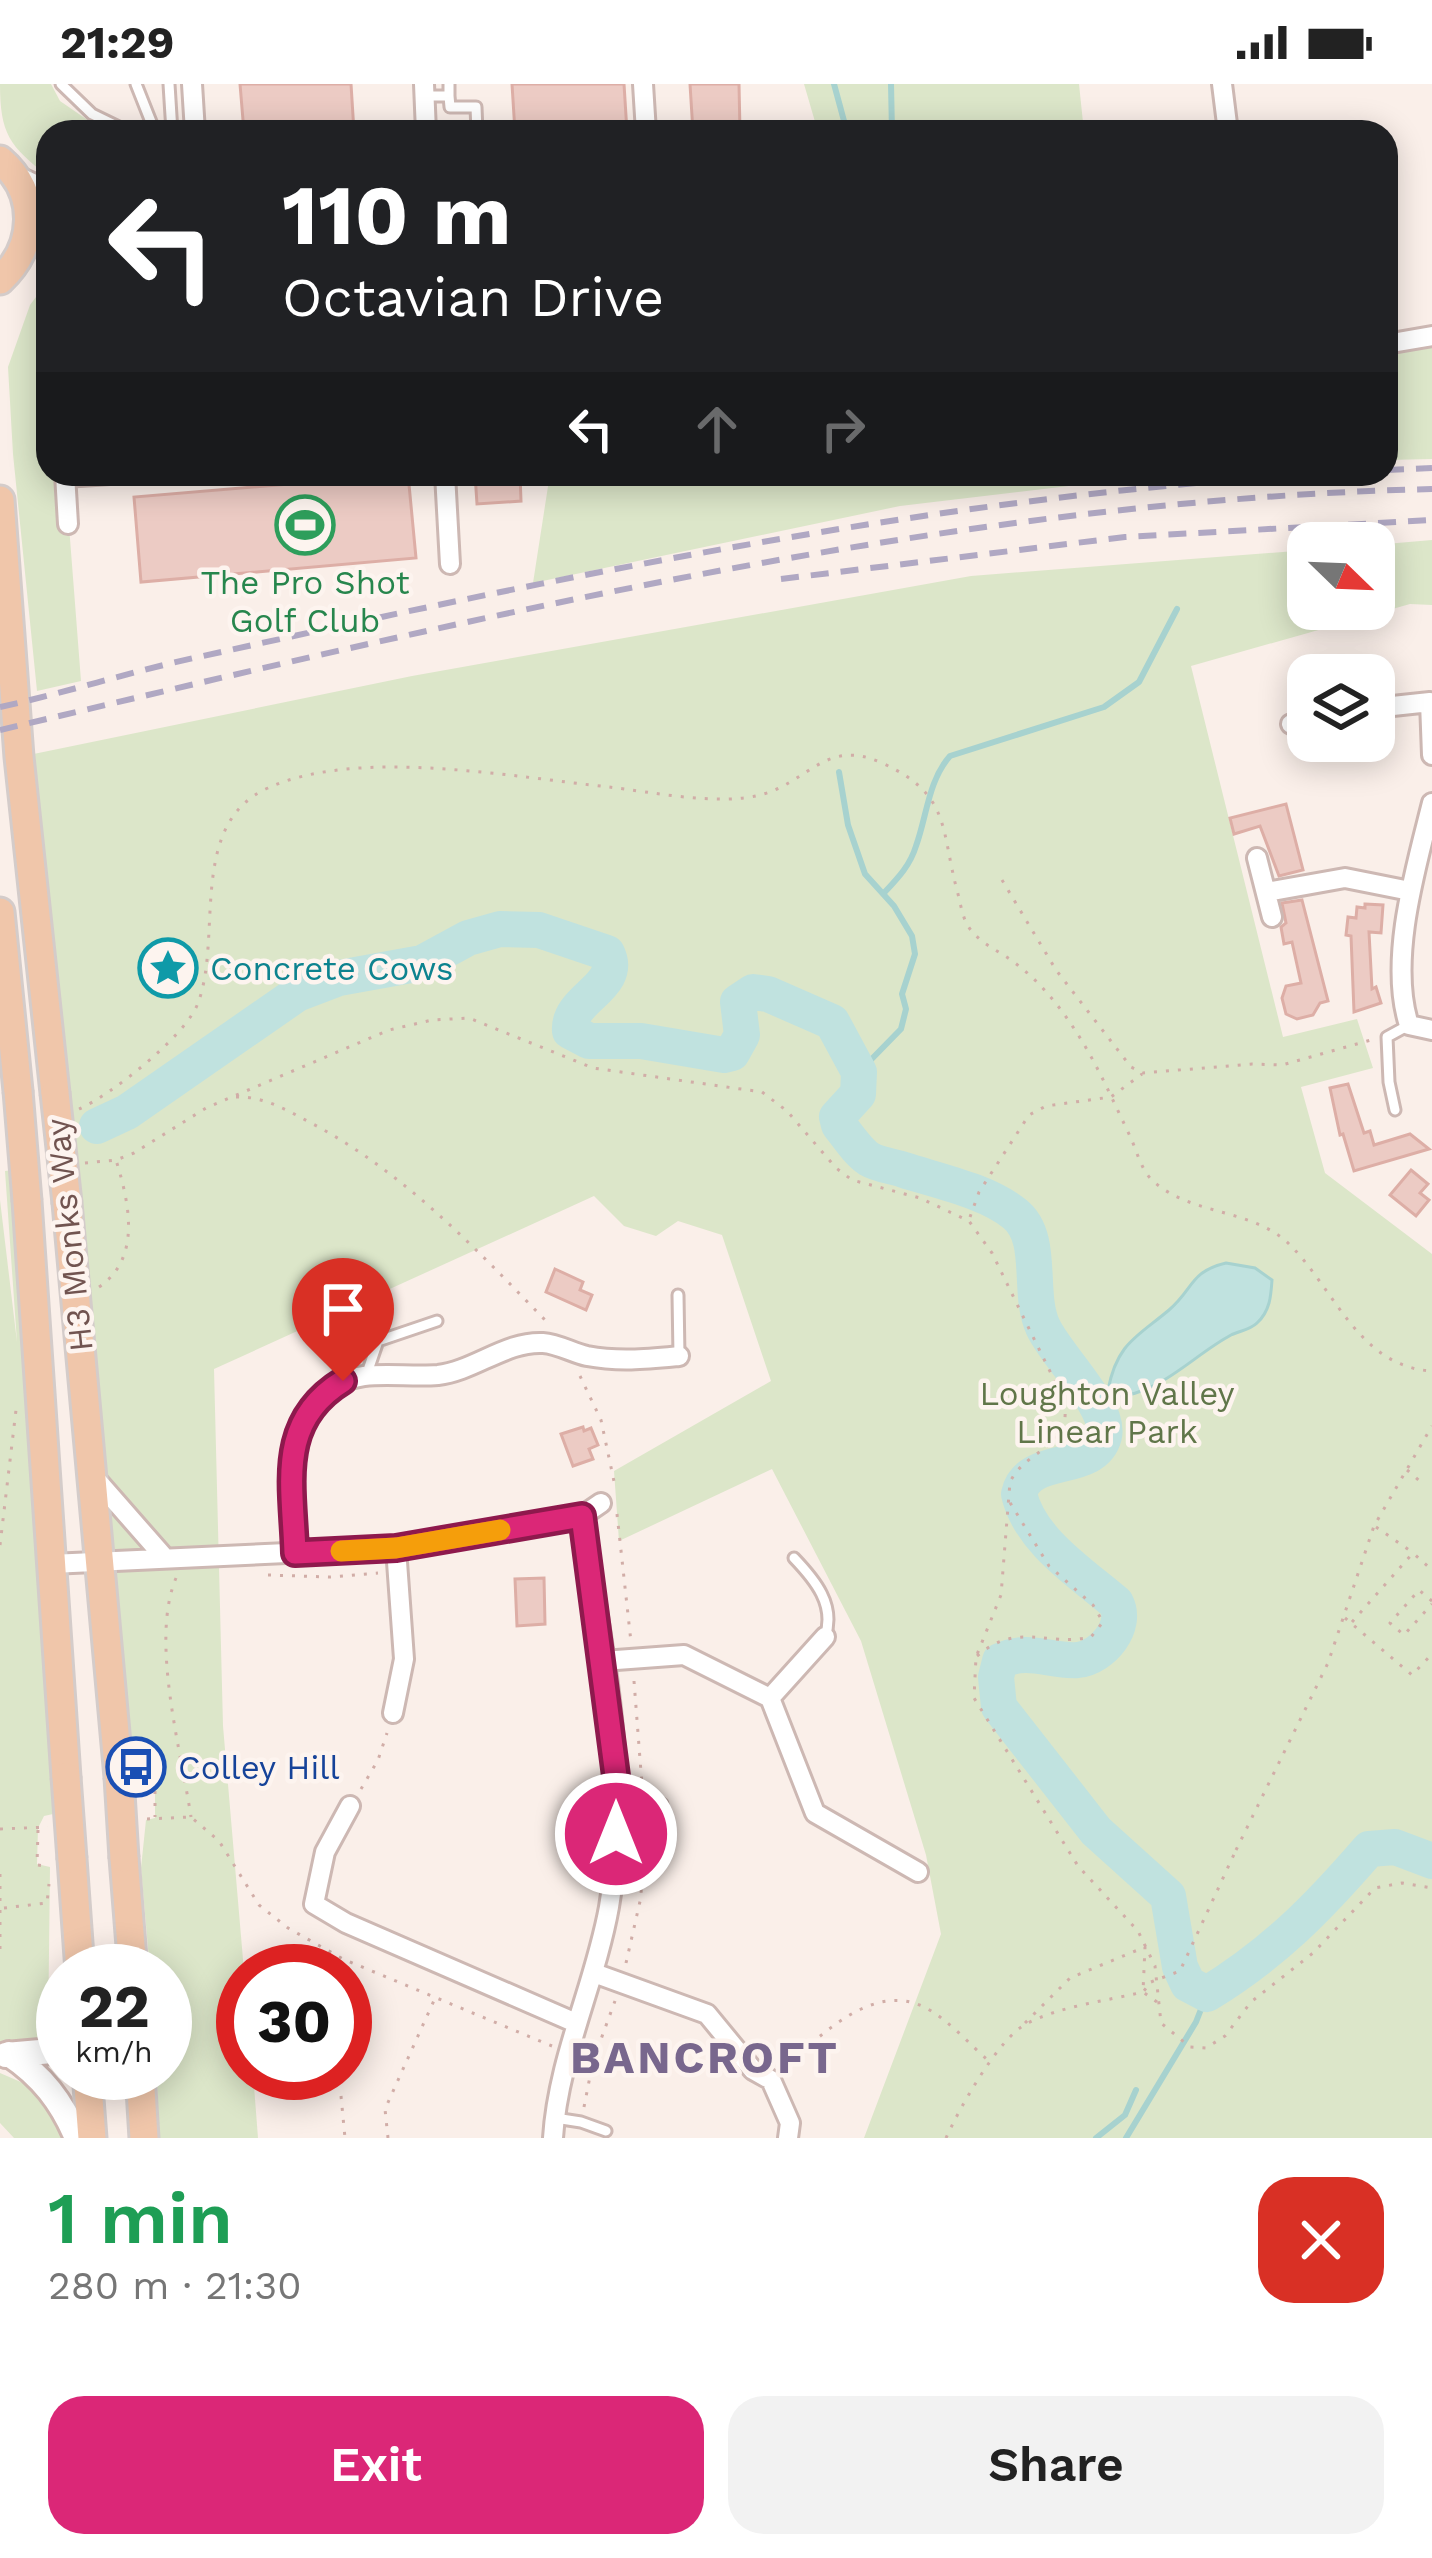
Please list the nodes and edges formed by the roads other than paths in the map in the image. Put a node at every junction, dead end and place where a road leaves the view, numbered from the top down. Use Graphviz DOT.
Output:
graph roads {
  1 [pos="61,84"];
  2 [pos="136,84"];
  3 [pos="170,84"];
  4 [pos="192,84"];
  5 [pos="643,84"];
  6 [pos="1222,84"];
  7 [pos="424,90"];
  8 [pos="449,90"];
  9 [pos="104,120"];
  10 [pos="150,120"];
  11 [pos="172,120"];
  12 [pos="194,120"];
  13 [pos="425,120"];
  14 [pos="477,120"];
  15 [pos="645,120"];
  16 [pos="1226,120"];
  17 [pos="8,168"];
  18 [pos="36,183"];
  19 [pos="36,243"];
  20 [pos="22,253"];
  21 [pos="1,285"];
  22 [pos="1432,336"];
  23 [pos="1398,342"];
  24 [pos="66,486"];
  25 [pos="446,486"];
  26 [pos="0,500"];
  27 [pos="68,524"];
  28 [pos="450,563"];
  29 [pos="1431,702"];
  30 [pos="1395,706"];
  31 [pos="1432,755"];
  32 [pos="1432,802"];
  33 [pos="1257,858"];
  34 [pos="1410,891"];
  35 [pos="1267,892"];
  36 [pos="0,912"];
  37 [pos="1272,917"];
  38 [pos="1406,1017"];
  39 [pos="1432,1030"];
  40 [pos="1395,1110"];
  41 [pos="678,1294"];
  42 [pos="437,1321"];
  43 [pos="680,1356"];
  44 [pos="366,1376"];
  45 [pos="94,1477"];
  46 [pos="601,1503"];
  47 [pos="582,1516"];
  48 [pos="396,1548"];
  49 [pos="295,1553"];
  50 [pos="165,1558"];
  51 [pos="794,1558"];
  52 [pos="102,1561"];
  53 [pos="51,1564"];
  54 [pos="825,1637"];
  55 [pos="603,1661"];
  56 [pos="770,1698"];
  57 [pos="393,1714"];
  58 [pos="619,1799"];
  59 [pos="662,1804"];
  60 [pos="350,1806"];
  61 [pos="918,1872"];
  62 [pos="75,1944"];
  63 [pos="131,1944"];
  64 [pos="594,1973"];
  65 [pos="576,2023"];
  66 [pos="36,2052"];
  67 [pos="5,2055"];
  68 [pos="89,2100"];
  69 [pos="142,2100"];
  70 [pos="554,2128"];
  71 [pos="606,2132"];
  72 [pos="77,2138"];
  73 [pos="92,2138"];
  74 [pos="144,2138"];
  75 [pos="788,2138"];
  1 -- 9 [label="lane"];
  2 -- 10 [label="lane"];
  3 -- 11 [label="lane"];
  4 -- 12 [label="street"];
  5 -- 15 [label="street"];
  6 -- 16 [label="street"];
  7 -- 8 [label="lane"];
  7 -- 13 [label="street"];
  8 -- 14 [label="lane"];
  17 -- 18 [label="street"];
  17 -- 20 [label="main road"];
  19 -- 20 [label="street"];
  20 -- 21 [label="main road"];
  22 -- 23 [label="street"];
  24 -- 27 [label="street"];
  25 -- 28 [label="street"];
  26 -- 45 [label="main road, H3 Monks Way, bridge"];
  29 -- 30 [label="street"];
  29 -- 31 [label="street"];
  32 -- 34 [label="street"];
  33 -- 35 [label="street"];
  34 -- 35 [label="street"];
  34 -- 38 [label="street"];
  35 -- 37 [label="street"];
  36 -- 53 [label="main road, H3 Monks Way, bridge"];
  38 -- 39 [label="street"];
  38 -- 40 [label="lane"];
  41 -- 43 [label="lane"];
  42 -- 44 [label="lane"];
  43 -- 44 [label="street"];
  44 -- 49 [label="street"];
  45 -- 50 [label="street"];
  45 -- 52 [label="main road, H3 Monks Way"];
  46 -- 47 [label="street"];
  47 -- 48 [label="street"];
  47 -- 55 [label="street"];
  48 -- 49 [label="street"];
  48 -- 57 [label="street"];
  49 -- 50 [label="street"];
  50 -- 52 [label="street"];
  51 -- 54 [label="lane"];
  52 -- 53 [label="street"];
  52 -- 63 [label="main road, H3 Monks Way, bridge"];
  53 -- 62 [label="main road, H3 Monks Way, bridge"];
  54 -- 56 [label="street"];
  55 -- 56 [label="street"];
  55 -- 58 [label="street"];
  56 -- 61 [label="street"];
  58 -- 59 [label="lane"];
  58 -- 64 [label="street"];
  60 -- 65 [label="street"];
  64 -- 65 [label="street"];
  64 -- 75 [label="street"];
  65 -- 70 [label="street"];
  66 -- 67 [label="street"];
  67 -- 72 [label="street"];
  68 -- 73 [label="main road"];
  69 -- 74 [label="main road"];
  70 -- 71 [label="lane"];
}
